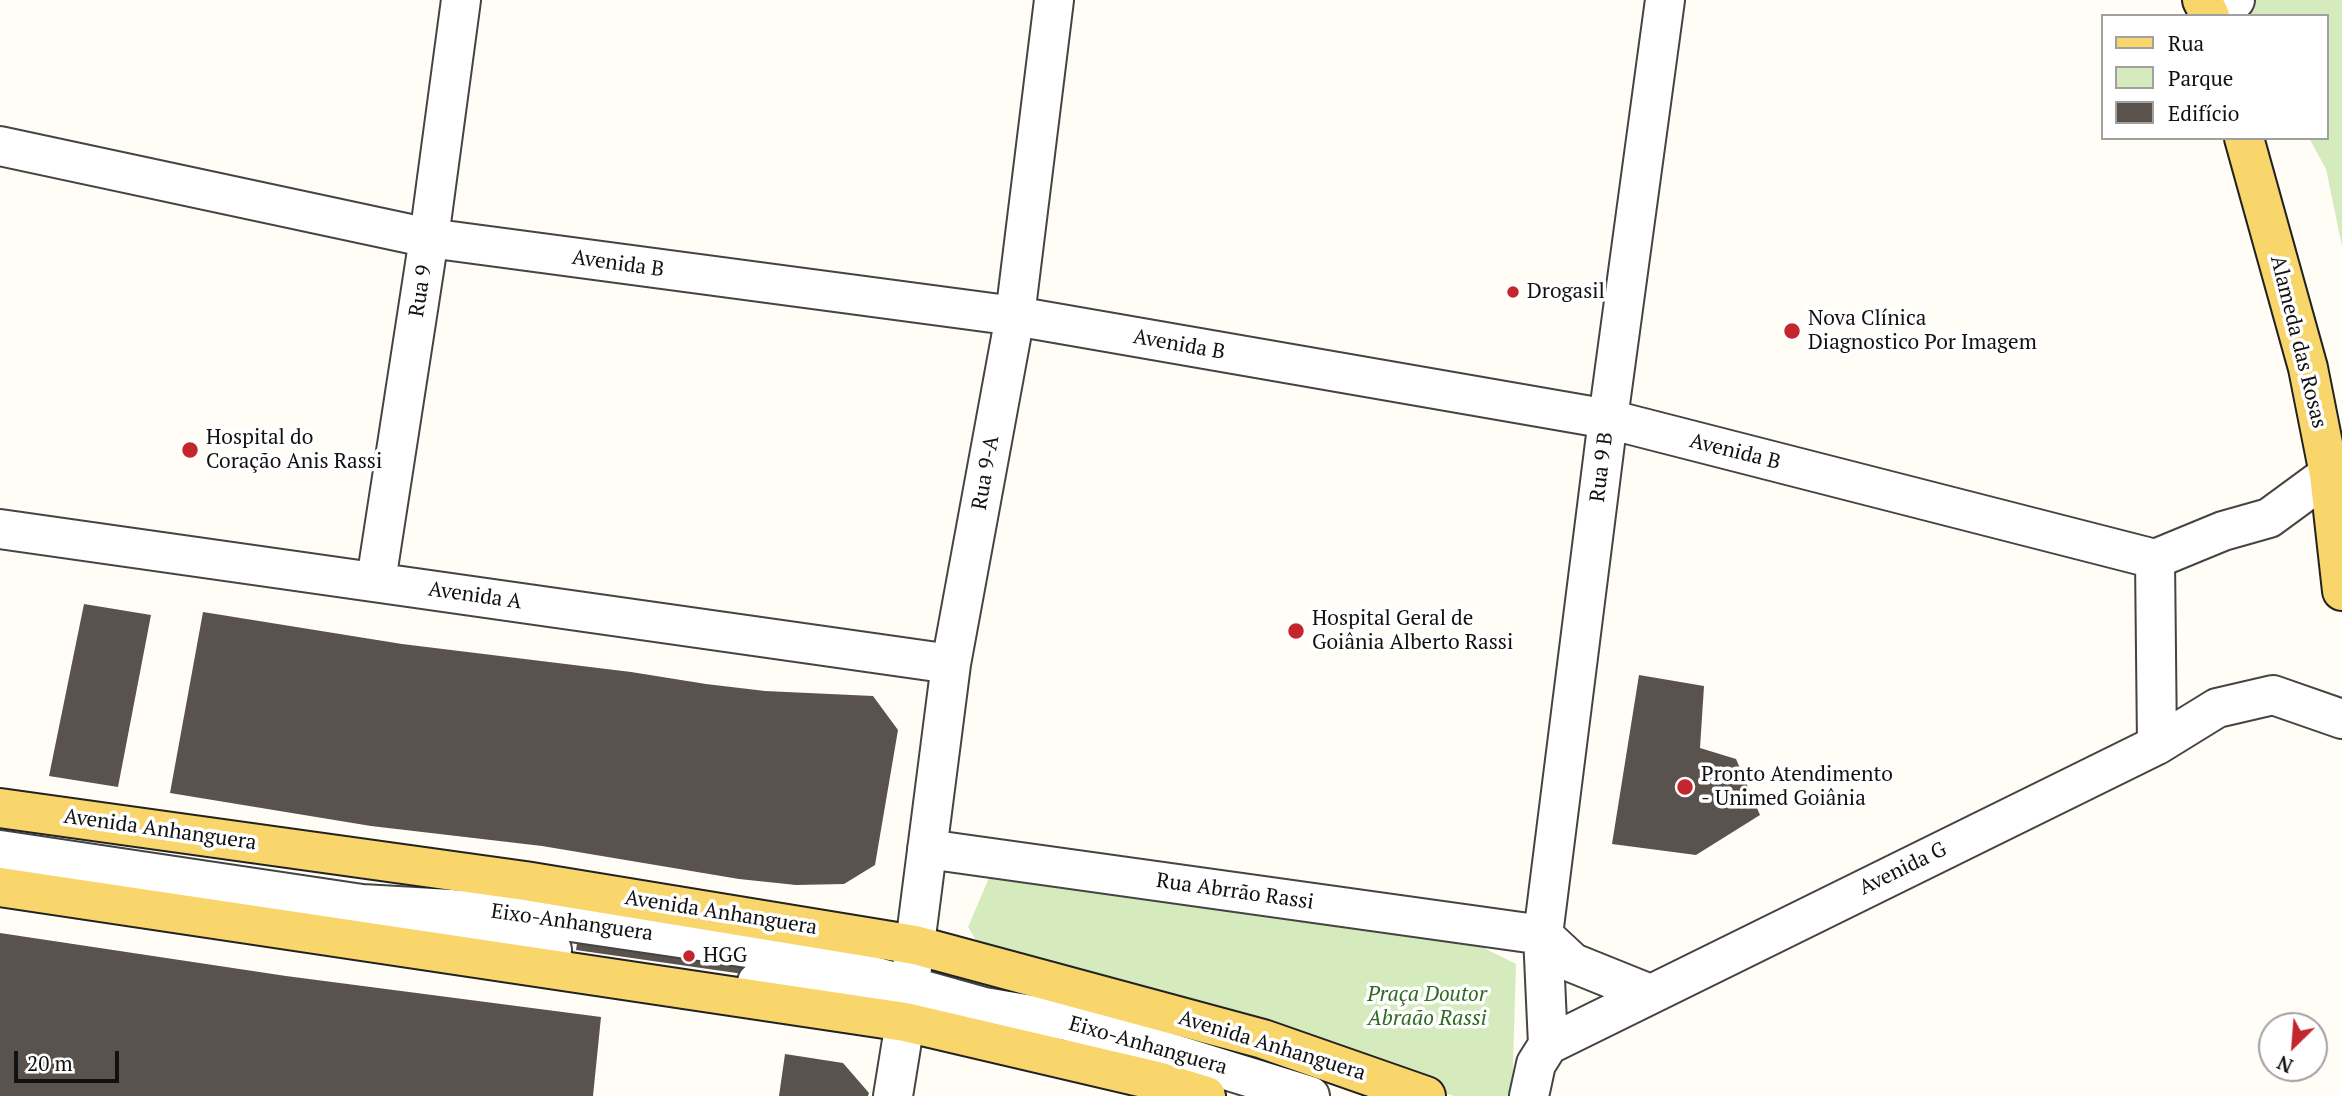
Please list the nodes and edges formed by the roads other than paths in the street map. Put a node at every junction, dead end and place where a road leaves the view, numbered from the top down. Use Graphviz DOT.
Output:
graph roads {
  1 [pos="461,0"];
  2 [pos="1054,0"];
  3 [pos="1665,0"];
  4 [pos="2235,0"];
  5 [pos="2214,14"];
  6 [pos="2245,140"];
  7 [pos="0,146"];
  8 [pos="429,238"];
  9 [pos="1015,316"];
  10 [pos="1608,419"];
  11 [pos="2329,474"];
  12 [pos="0,529"];
  13 [pos="2155,559"];
  14 [pos="376,581"];
  15 [pos="2342,591"];
  16 [pos="951,664"];
  17 [pos="2342,719"];
  18 [pos="2157,745"];
  19 [pos="0,808"];
  20 [pos="927,849"];
  21 [pos="0,850"];
  22 [pos="0,887"];
  23 [pos="1543,935"];
  24 [pos="915,945"];
  25 [pos="1650,994"];
  26 [pos="907,1002"];
  27 [pos="1548,1045"];
  28 [pos="893,1096"];
  29 [pos="1206,1096"];
  30 [pos="1310,1096"];
  31 [pos="1426,1096"];
  32 [pos="1529,1096"];
  1 -- 8 [label="street, Rua 9"];
  2 -- 9 [label="street, Rua 9-A"];
  3 -- 10 [label="street, Rua 9 B"];
  4 -- 5 [label="street"];
  6 -- 11 [label="main road, Alameda das Rosas"];
  7 -- 8 [label="street, Avenida B"];
  8 -- 9 [label="street, Avenida B"];
  8 -- 14 [label="street, Rua 9"];
  9 -- 10 [label="street, Avenida B"];
  9 -- 16 [label="street, Rua 9-A"];
  10 -- 13 [label="street, Avenida B"];
  10 -- 23 [label="street, Rua 9 B"];
  11 -- 13 [label="street"];
  11 -- 15 [label="main road, Alameda das Rosas"];
  12 -- 14 [label="street, Avenida A"];
  13 -- 18 [label="street"];
  14 -- 16 [label="street, Avenida A"];
  16 -- 20 [label="street, Rua 9-A"];
  17 -- 18 [label="street, Avenida G"];
  18 -- 25 [label="street, Avenida G"];
  19 -- 24 [label="main road, Avenida Anhanguera"];
  20 -- 23 [label="street, Rua Abrrão Rassi"];
  20 -- 24 [label="street, Rua 9-A"];
  21 -- 26 [label="street, Eixo-Anhanguera"];
  22 -- 26 [label="main road"];
  23 -- 25 [label="street"];
  23 -- 27 [label="street, Rua 9 B"];
  24 -- 26 [label="street, Rua 9-A"];
  24 -- 31 [label="main road, Avenida Anhanguera"];
  25 -- 27 [label="street, Avenida G"];
  26 -- 28 [label="street"];
  26 -- 29 [label="main road"];
  26 -- 30 [label="street, Eixo-Anhanguera"];
  27 -- 32 [label="street"];
}
